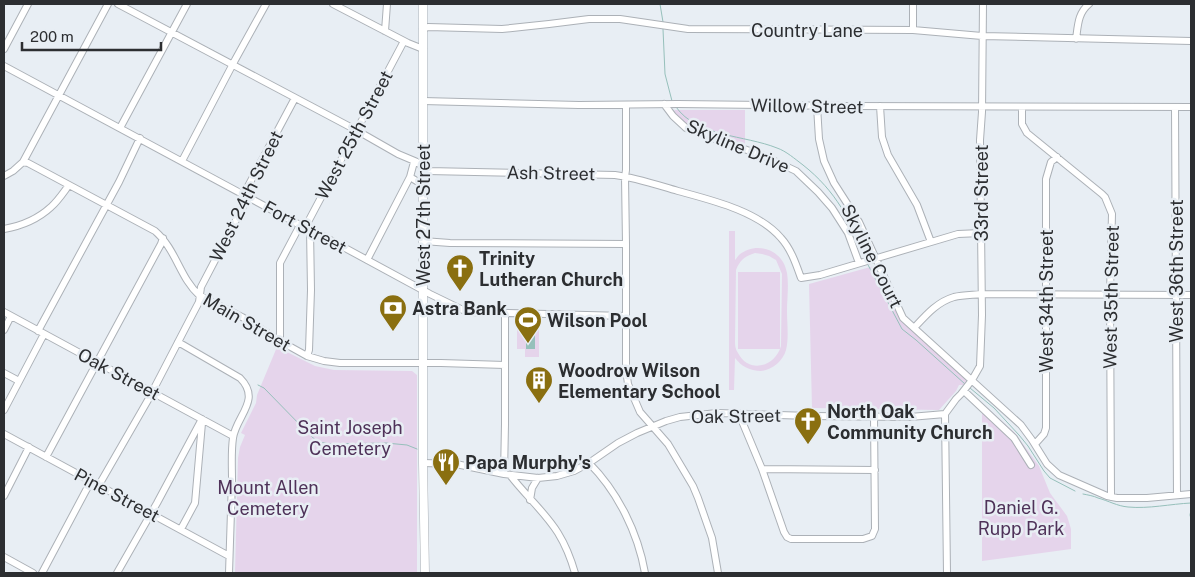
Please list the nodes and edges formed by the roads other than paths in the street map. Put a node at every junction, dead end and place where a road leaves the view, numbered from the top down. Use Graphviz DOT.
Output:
graph roads {
  1 [pos="28,4"];
  2 [pos="108,4"];
  3 [pos="118,4"];
  4 [pos="187,4"];
  5 [pos="266,4"];
  6 [pos="333,4"];
  7 [pos="387,4"];
  8 [pos="423,4"];
  9 [pos="913,4"];
  10 [pos="983,4"];
  11 [pos="1089,4"];
  12 [pos="423,29"];
  13 [pos="913,30"];
  14 [pos="385,31"];
  15 [pos="172,32"];
  16 [pos="982,36"];
  17 [pos="1076,39"];
  18 [pos="404,41"];
  19 [pos="1191,41"];
  20 [pos="4,49"];
  21 [pos="423,49"];
  22 [pos="232,65"];
  23 [pos="4,66"];
  24 [pos="59,96"];
  25 [pos="295,98"];
  26 [pos="423,101"];
  27 [pos="666,104"];
  28 [pos="626,105"];
  29 [pos="817,106"];
  30 [pos="880,106"];
  31 [pos="982,107"];
  32 [pos="1022,107"];
  33 [pos="1175,107"];
  34 [pos="1191,108"];
  35 [pos="120,128"];
  36 [pos="356,130"];
  37 [pos="140,138"];
  38 [pos="1057,157"];
  39 [pos="182,161"];
  40 [pos="23,162"];
  41 [pos="414,162"];
  42 [pos="423,166"];
  43 [pos="4,176"];
  44 [pos="410,177"];
  45 [pos="625,177"];
  46 [pos="69,185"];
  47 [pos="423,185"];
  48 [pos="245,194"];
  49 [pos="106,205"];
  50 [pos="303,226"];
  51 [pos="4,229"];
  52 [pos="310,229"];
  53 [pos="981,233"];
  54 [pos="162,238"];
  55 [pos="423,241"];
  56 [pos="931,242"];
  57 [pos="626,244"];
  58 [pos="875,258"];
  59 [pos="367,260"];
  60 [pos="859,263"];
  61 [pos="423,289"];
  62 [pos="982,294"];
  63 [pos="1046,294"];
  64 [pos="200,295"];
  65 [pos="1110,295"];
  66 [pos="1176,295"];
  67 [pos="1191,295"];
  68 [pos="4,312"];
  69 [pos="505,313"];
  70 [pos="11,316"];
  71 [pos="626,316"];
  72 [pos="914,328"];
  73 [pos="4,330"];
  74 [pos="41,333"];
  75 [pos="280,341"];
  76 [pos="178,342"];
  77 [pos="307,356"];
  78 [pos="97,362"];
  79 [pos="423,363"];
  80 [pos="505,365"];
  81 [pos="4,373"];
  82 [pos="972,380"];
  83 [pos="19,381"];
  84 [pos="964,391"];
  85 [pos="152,392"];
  86 [pos="4,410"];
  87 [pos="738,414"];
  88 [pos="945,414"];
  89 [pos="874,416"];
  90 [pos="202,419"];
  91 [pos="652,426"];
  92 [pos="4,434"];
  93 [pos="233,436"];
  94 [pos="1035,444"];
  95 [pos="29,447"];
  96 [pos="46,457"];
  97 [pos="423,463"];
  98 [pos="590,463"];
  99 [pos="1032,465"];
  100 [pos="762,469"];
  101 [pos="875,470"];
  102 [pos="507,474"];
  103 [pos="538,478"];
  104 [pos="91,481"];
  105 [pos="99,485"];
  106 [pos="1191,494"];
  107 [pos="1177,495"];
  108 [pos="4,496"];
  109 [pos="1112,497"];
  110 [pos="530,500"];
  111 [pos="151,513"];
  112 [pos="181,529"];
  113 [pos="229,556"];
  114 [pos="4,557"];
  115 [pos="33,573"];
  116 [pos="42,573"];
  117 [pos="117,573"];
  118 [pos="229,573"];
  119 [pos="425,573"];
  120 [pos="575,573"];
  121 [pos="645,573"];
  122 [pos="718,573"];
  123 [pos="947,573"];
  1 -- 20 [label="street"];
  2 -- 24 [label="street"];
  3 -- 15 [label="street, Ash Street"];
  4 -- 15 [label="street"];
  5 -- 22 [label="street"];
  6 -- 14 [label="street"];
  7 -- 14 [label="street"];
  8 -- 12 [label="main road, West 27th Street"];
  9 -- 13 [label="street"];
  10 -- 16 [label="street, 33rd Street"];
  11 -- 17 [label="street"];
  12 -- 13 [label="street, Country Lane"];
  12 -- 21 [label="main road, West 27th Street"];
  13 -- 16 [label="street, Country Lane"];
  14 -- 18 [label="street"];
  15 -- 22 [label="street, Ash Street"];
  15 -- 35 [label="street"];
  16 -- 17 [label="street, Country Lane"];
  16 -- 31 [label="street, 33rd Street"];
  17 -- 19 [label="street, Country Lane"];
  18 -- 21 [label="street"];
  18 -- 36 [label="street, West 25th Street"];
  21 -- 26 [label="main road, West 27th Street"];
  22 -- 25 [label="street, Ash Street"];
  22 -- 39 [label="street"];
  23 -- 24 [label="street, Fort Street"];
  24 -- 35 [label="street, Fort Street"];
  24 -- 40 [label="street"];
  25 -- 36 [label="street, Ash Street"];
  25 -- 48 [label="street, West 24th Street"];
  26 -- 28 [label="street, Willow Street"];
  26 -- 42 [label="main road, West 27th Street"];
  27 -- 28 [label="street, Willow Street"];
  27 -- 29 [label="street, Willow Street"];
  27 -- 60 [label="street, Skyline Drive"];
  28 -- 45 [label="street"];
  29 -- 30 [label="street, Willow Street"];
  29 -- 58 [label="street, Skyline Court"];
  30 -- 31 [label="street, Willow Street"];
  30 -- 56 [label="street"];
  31 -- 32 [label="street, Willow Street"];
  31 -- 53 [label="street, 33rd Street"];
  32 -- 33 [label="street, Willow Street"];
  32 -- 38 [label="street, West 35th Street"];
  33 -- 34 [label="street, Willow Street"];
  33 -- 66 [label="street, West 36th Street"];
  35 -- 37 [label="street, Fort Street"];
  36 -- 41 [label="street, Ash Street"];
  36 -- 50 [label="street, West 25th Street"];
  37 -- 39 [label="street, Fort Street"];
  37 -- 49 [label="street"];
  38 -- 63 [label="street, West 34th Street"];
  38 -- 65 [label="street, West 35th Street"];
  39 -- 48 [label="street, Fort Street"];
  40 -- 43 [label="street"];
  40 -- 46 [label="street, Main Street"];
  41 -- 42 [label="street, Ash Street"];
  41 -- 44 [label="street"];
  42 -- 45 [label="street, Ash Street"];
  42 -- 47 [label="main road, West 27th Street"];
  44 -- 47 [label="street"];
  44 -- 59 [label="street"];
  45 -- 57 [label="street"];
  45 -- 60 [label="street, Ash Street"];
  46 -- 49 [label="street, Main Street"];
  46 -- 51 [label="street"];
  47 -- 55 [label="main road, West 27th Street"];
  48 -- 50 [label="street, Fort Street"];
  48 -- 64 [label="street, West 24th Street"];
  49 -- 54 [label="street, Main Street"];
  49 -- 74 [label="street"];
  50 -- 52 [label="street, Fort Street"];
  50 -- 75 [label="street, West 25th Street"];
  52 -- 59 [label="street, Fort Street"];
  52 -- 77 [label="street"];
  53 -- 56 [label="street, Ash Street"];
  53 -- 62 [label="street, 33rd Street"];
  54 -- 64 [label="street, Main Street"];
  54 -- 78 [label="street"];
  55 -- 57 [label="street"];
  55 -- 61 [label="main road, West 27th Street"];
  56 -- 58 [label="street, Ash Street"];
  57 -- 71 [label="street"];
  58 -- 60 [label="street, Ash Street"];
  58 -- 72 [label="street, Skyline Court"];
  59 -- 61 [label="street, Fort Street"];
  61 -- 69 [label="street, Fort Street"];
  61 -- 79 [label="main road, West 27th Street"];
  62 -- 63 [label="street"];
  62 -- 72 [label="street"];
  62 -- 82 [label="street, 33rd Street"];
  63 -- 65 [label="street"];
  63 -- 94 [label="street, West 34th Street"];
  64 -- 75 [label="street, Main Street"];
  64 -- 76 [label="street, West 24th Street"];
  65 -- 66 [label="street"];
  65 -- 109 [label="street, West 35th Street"];
  66 -- 67 [label="street"];
  66 -- 107 [label="street, West 36th Street"];
  68 -- 70 [label="street, Oak Street"];
  69 -- 71 [label="street, Fort Street"];
  69 -- 80 [label="street"];
  70 -- 73 [label="street"];
  70 -- 74 [label="street, Oak Street"];
  71 -- 91 [label="street"];
  72 -- 82 [label="street, Skyline Court"];
  74 -- 78 [label="street, Oak Street"];
  74 -- 83 [label="street"];
  75 -- 77 [label="street, Main Street"];
  76 -- 85 [label="street, West 24th Street"];
  76 -- 93 [label="street"];
  77 -- 79 [label="street, Main Street"];
  78 -- 85 [label="street, Oak Street"];
  78 -- 96 [label="street"];
  79 -- 80 [label="street, Main Street"];
  79 -- 97 [label="main road, West 27th Street"];
  80 -- 102 [label="street"];
  81 -- 83 [label="street"];
  82 -- 84 [label="street, 33rd Street"];
  82 -- 94 [label="street"];
  83 -- 86 [label="street"];
  84 -- 88 [label="street, 33rd Street"];
  84 -- 99 [label="street"];
  85 -- 90 [label="street, Oak Street"];
  85 -- 105 [label="street, West 24th Street"];
  87 -- 89 [label="street, Oak Street"];
  87 -- 91 [label="street, Oak Street"];
  87 -- 100 [label="street"];
  88 -- 89 [label="street, Oak Street"];
  88 -- 123 [label="street"];
  89 -- 101 [label="street"];
  90 -- 93 [label="street, Oak Street"];
  90 -- 111 [label="street"];
  90 -- 112 [label="street"];
  91 -- 98 [label="street, Oak Street"];
  91 -- 122 [label="street"];
  92 -- 95 [label="street, Pine Street"];
  93 -- 113 [label="street"];
  94 -- 109 [label="street"];
  95 -- 96 [label="street, Pine Street"];
  95 -- 108 [label="street"];
  96 -- 104 [label="street, Pine Street"];
  97 -- 102 [label="street, Oak Street"];
  97 -- 119 [label="main road, West 27th Street"];
  98 -- 103 [label="street, Oak Street"];
  98 -- 121 [label="street"];
  100 -- 101 [label="street"];
  100 -- 101 [label="street"];
  102 -- 103 [label="street, Oak Street"];
  102 -- 110 [label="street"];
  103 -- 110 [label="street"];
  104 -- 105 [label="street, Pine Street"];
  104 -- 116 [label="street"];
  105 -- 111 [label="street, Pine Street"];
  106 -- 107 [label="street"];
  107 -- 109 [label="street"];
  110 -- 120 [label="street"];
  111 -- 112 [label="street, Pine Street"];
  111 -- 117 [label="street"];
  112 -- 113 [label="street, Pine Street"];
  113 -- 118 [label="street"];
  114 -- 115 [label="street"];
}
